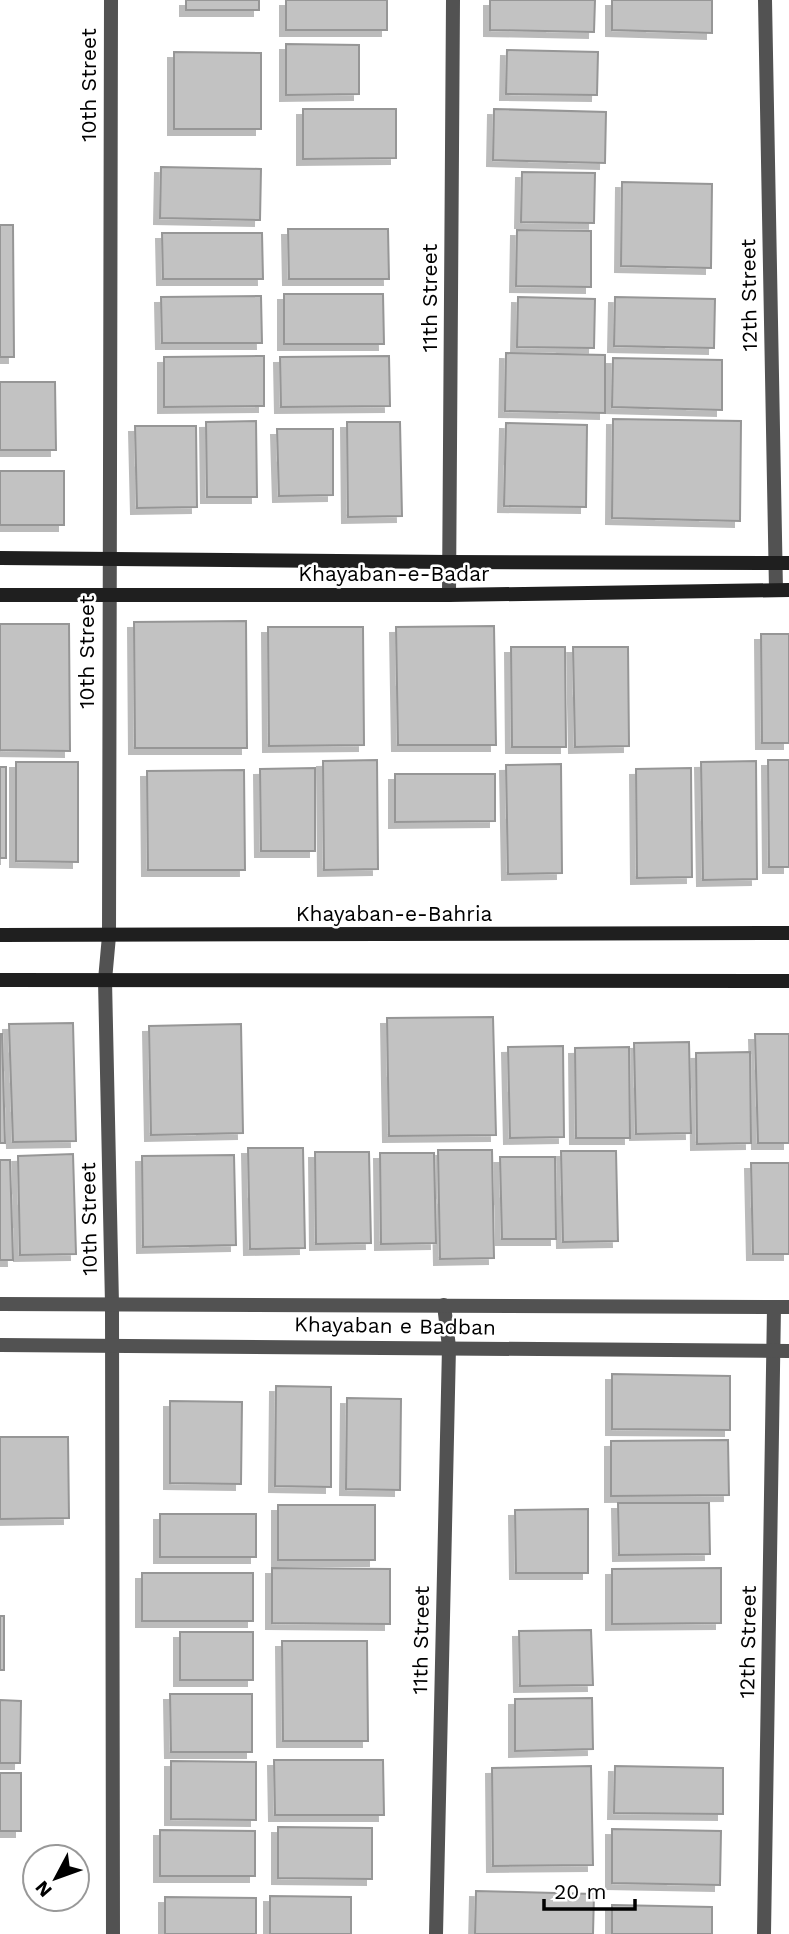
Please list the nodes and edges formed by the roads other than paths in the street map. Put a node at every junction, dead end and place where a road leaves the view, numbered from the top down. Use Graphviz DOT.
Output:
graph roads {
  1 [pos="111,0"];
  2 [pos="453,0"];
  3 [pos="765,0"];
  4 [pos="0,558"];
  5 [pos="108,558"];
  6 [pos="450,562"];
  7 [pos="782,563"];
  8 [pos="783,590"];
  9 [pos="0,595"];
  10 [pos="449,595"];
  11 [pos="108,596"];
  12 [pos="789,933"];
  13 [pos="0,935"];
  14 [pos="108,936"];
  15 [pos="105,979"];
  16 [pos="0,980"];
  17 [pos="789,981"];
  18 [pos="0,1304"];
  19 [pos="112,1304"];
  20 [pos="444,1305"];
  21 [pos="774,1307"];
  22 [pos="789,1307"];
  23 [pos="0,1345"];
  24 [pos="112,1345"];
  25 [pos="449,1347"];
  26 [pos="789,1350"];
  27 [pos="773,1351"];
  28 [pos="113,1934"];
  29 [pos="436,1934"];
  30 [pos="764,1934"];
  1 -- 5 [label="street, 10th Street"];
  2 -- 6 [label="street, 11th Street"];
  3 -- 7 [label="street, 12th Street"];
  4 -- 5 [label="main road, Khayaban-e-Badar"];
  5 -- 6 [label="main road, Khayaban-e-Badar"];
  5 -- 11 [label="street, 10th Street"];
  6 -- 7 [label="main road, Khayaban-e-Badar"];
  6 -- 10 [label="street, 11th Street"];
  7 -- 8 [label="street, 12th Street"];
  8 -- 10 [label="main road, Khayaban-e-Badar"];
  9 -- 11 [label="main road, Khayaban-e-Badar"];
  10 -- 11 [label="main road, Khayaban-e-Badar"];
  11 -- 14 [label="street, 10th Street"];
  12 -- 14 [label="main road, Khayaban-e-Bahria"];
  13 -- 14 [label="main road, Khayaban-e-Bahria"];
  14 -- 15 [label="street, 10th Street"];
  15 -- 16 [label="main road"];
  15 -- 17 [label="main road"];
  15 -- 19 [label="street, 10th Street"];
  18 -- 19 [label="street, Khayaban e Badban"];
  19 -- 20 [label="street, Khayaban e Badban"];
  19 -- 24 [label="street, 10th Street"];
  20 -- 21 [label="street, Khayaban e Badban"];
  20 -- 25 [label="street, 11th Street"];
  21 -- 22 [label="street, Khayaban e Badban"];
  21 -- 27 [label="street, 12th Street"];
  23 -- 24 [label="street, Khayaban e Badban"];
  24 -- 25 [label="street, Khayaban e Badban"];
  24 -- 28 [label="street"];
  25 -- 27 [label="street, Khayaban e Badban"];
  25 -- 29 [label="street, 11th Street"];
  26 -- 27 [label="street, Khayaban e Badban"];
  27 -- 30 [label="street, 12th Street"];
}
